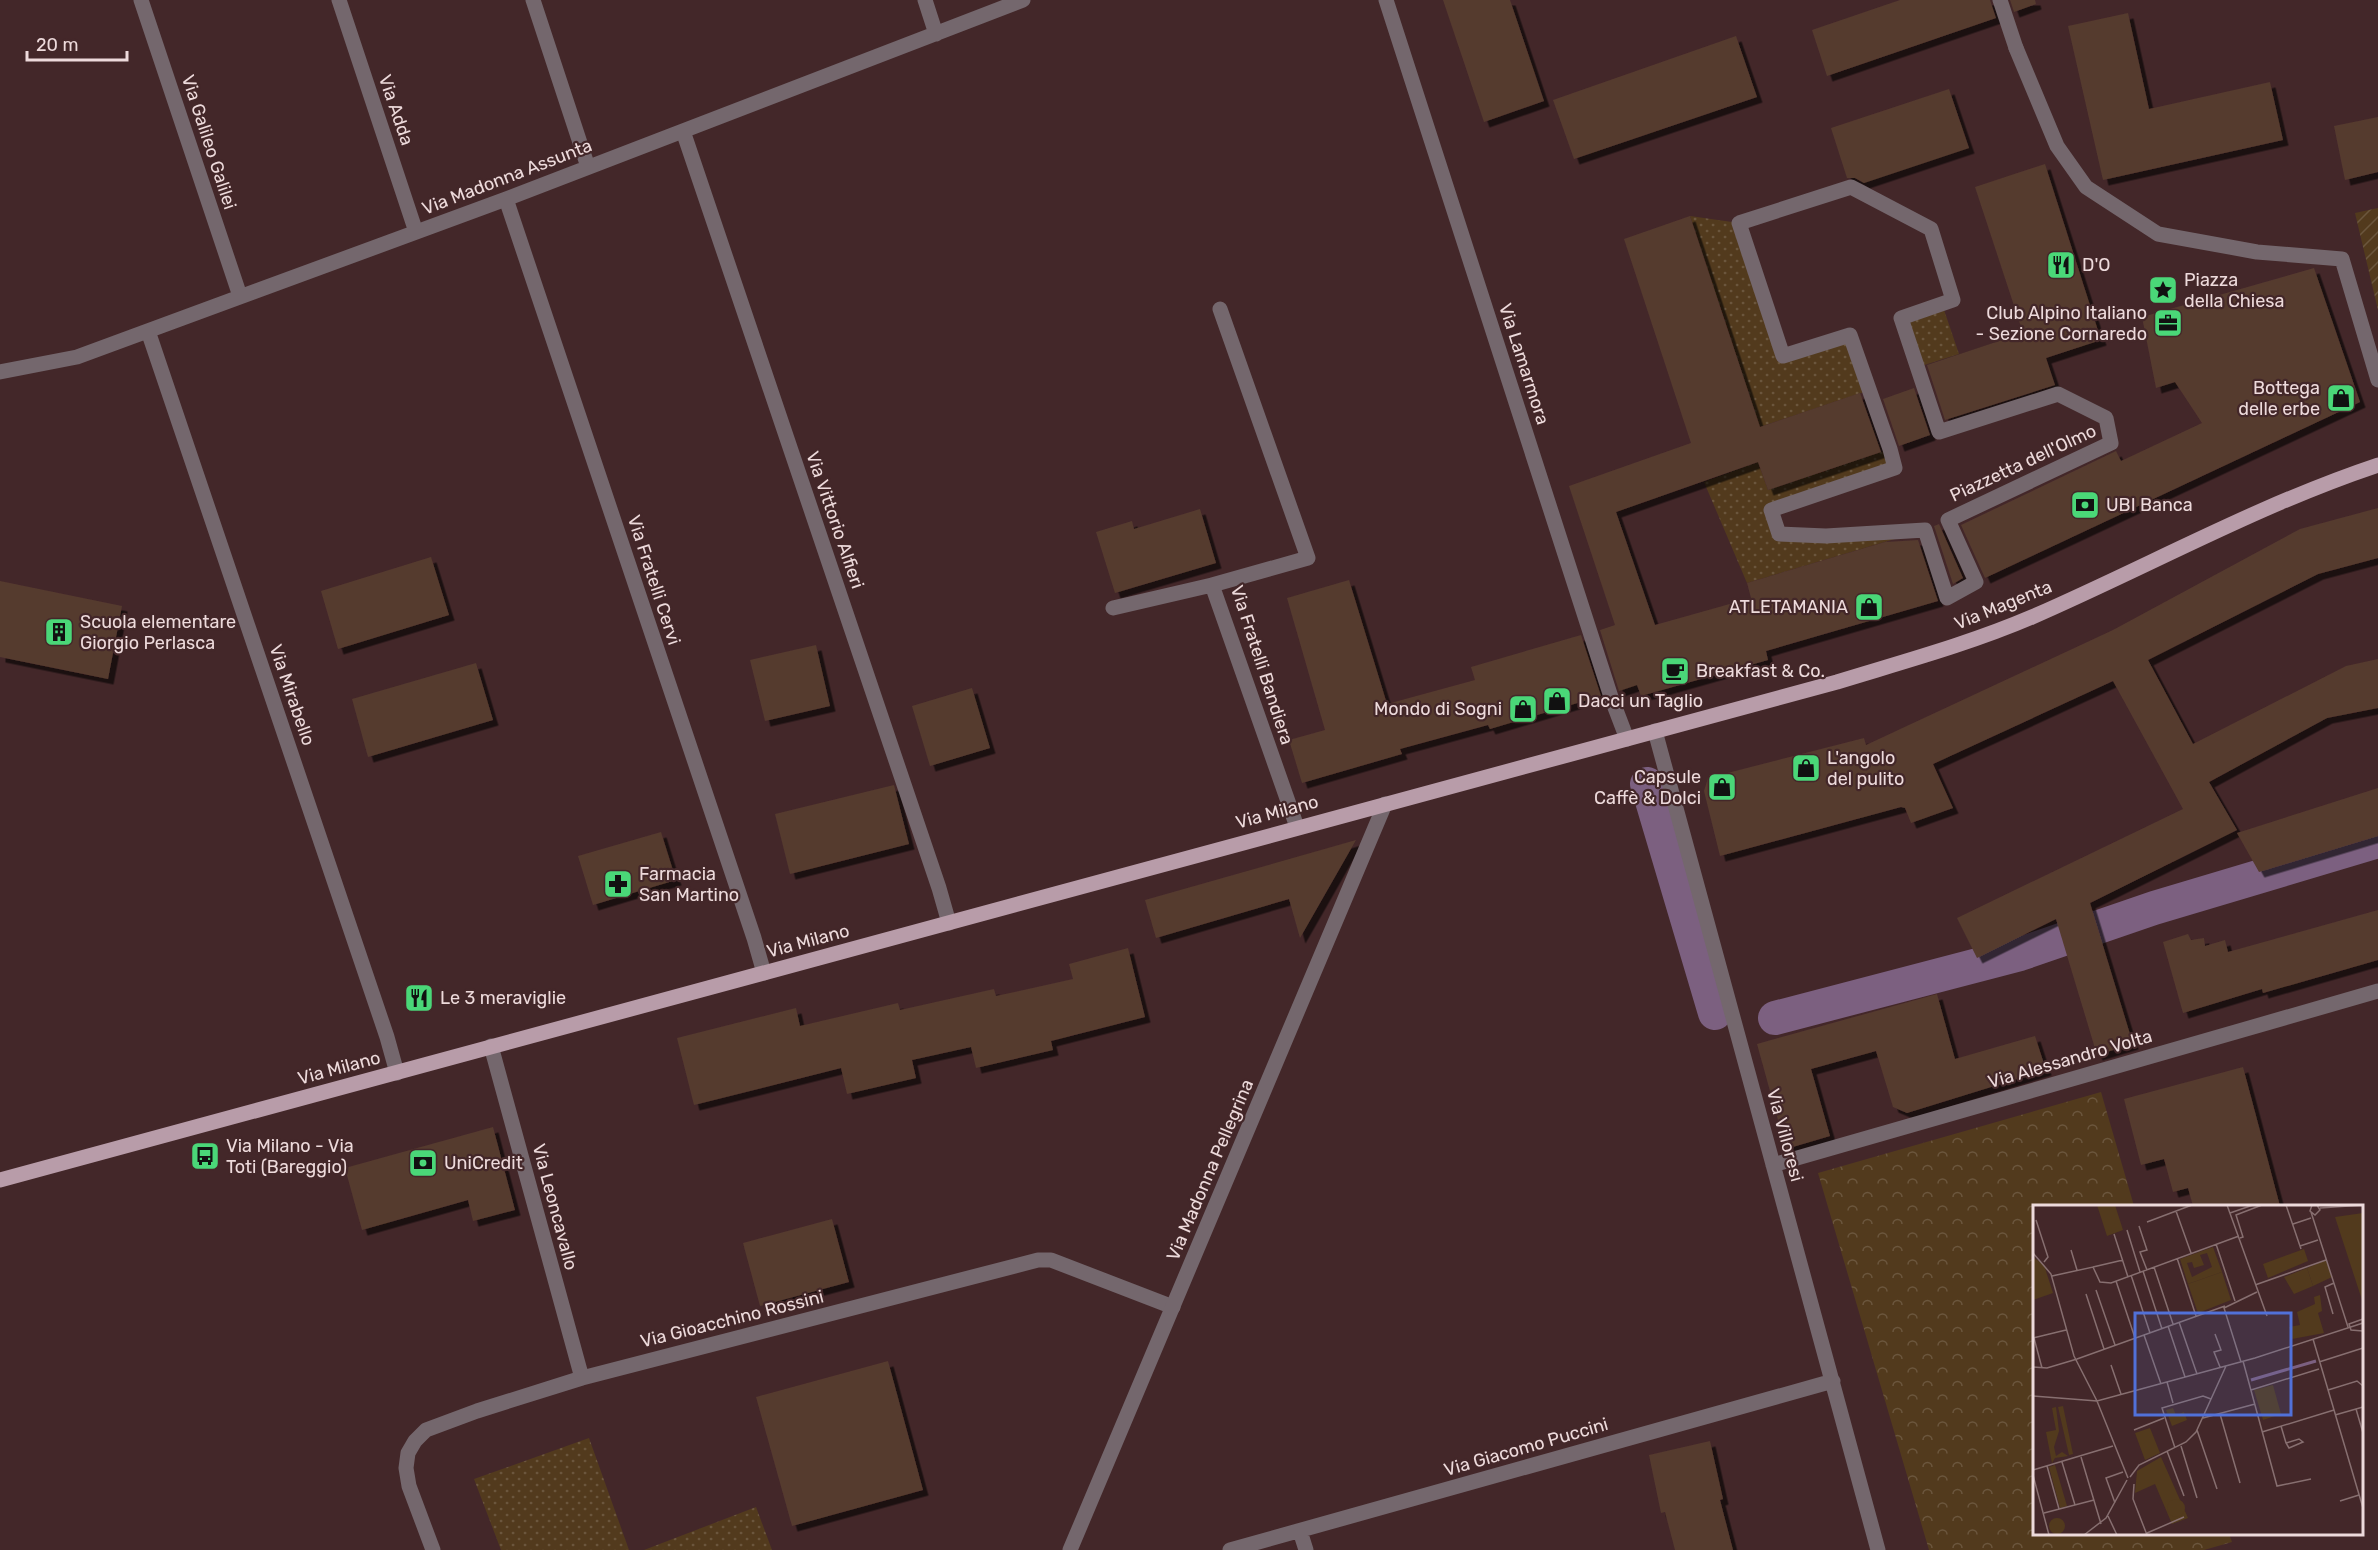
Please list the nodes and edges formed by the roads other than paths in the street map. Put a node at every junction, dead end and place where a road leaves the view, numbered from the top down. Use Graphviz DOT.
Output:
graph roads {
  1 [pos="141,0"];
  2 [pos="339,0"];
  3 [pos="533,0"];
  4 [pos="925,0"];
  5 [pos="1023,0"];
  6 [pos="1386,0"];
  7 [pos="2000,0"];
  8 [pos="936,34"];
  9 [pos="683,131"];
  10 [pos="588,167"];
  11 [pos="506,199"];
  12 [pos="416,232"];
  13 [pos="240,296"];
  14 [pos="1220,309"];
  15 [pos="148,331"];
  16 [pos="1850,335"];
  17 [pos="0,370"];
  18 [pos="2378,380"];
  19 [pos="2378,465"];
  20 [pos="1212,585"];
  21 [pos="1113,608"];
  22 [pos="1655,731"];
  23 [pos="1627,739"];
  24 [pos="1385,804"];
  25 [pos="1297,826"];
  26 [pos="949,923"];
  27 [pos="764,973"];
  28 [pos="2378,991"];
  29 [pos="491,1046"];
  30 [pos="397,1072"];
  31 [pos="1773,1165"];
  32 [pos="0,1180"];
  33 [pos="1173,1307"];
  34 [pos="582,1378"];
  35 [pos="1833,1381"];
  36 [pos="1300,1531"];
  37 [pos="433,1550"];
  38 [pos="1070,1550"];
  39 [pos="1230,1550"];
  40 [pos="1306,1550"];
  41 [pos="1878,1550"];
  1 -- 13 [label="street, Via Galileo Galilei"];
  2 -- 12 [label="street, Via Adda"];
  3 -- 10 [label="street"];
  4 -- 8 [label="street"];
  5 -- 8 [label="street, Via Madonna Assunta"];
  6 -- 23 [label="street, Via Lamarmora"];
  7 -- 18 [label="street"];
  8 -- 9 [label="street, Via Madonna Assunta"];
  9 -- 10 [label="street, Via Madonna Assunta"];
  9 -- 26 [label="street, Via Vittorio Alfieri"];
  10 -- 11 [label="street, Via Madonna Assunta"];
  11 -- 12 [label="street, Via Madonna Assunta"];
  11 -- 27 [label="street, Via Fratelli Cervi"];
  12 -- 13 [label="street, Via Madonna Assunta"];
  13 -- 15 [label="street, Via Madonna Assunta"];
  14 -- 20 [label="street, Via Fratelli Bandiera"];
  15 -- 17 [label="street, Via Madonna Assunta"];
  15 -- 30 [label="street, Via Mirabello"];
  16 -- 16 [label="street, Piazzetta dell'Olmo"];
  19 -- 22 [label="main road, Via Magenta"];
  20 -- 21 [label="street"];
  20 -- 25 [label="street, Via Fratelli Bandiera"];
  22 -- 23 [label="main road, Via Magenta"];
  22 -- 31 [label="street, Via Villoresi"];
  23 -- 24 [label="main road, Via Milano"];
  24 -- 25 [label="main road, Via Milano"];
  24 -- 33 [label="street, Via Madonna Pellegrina"];
  25 -- 26 [label="main road, Via Milano"];
  26 -- 27 [label="main road, Via Milano"];
  27 -- 29 [label="main road, Via Milano"];
  28 -- 31 [label="street, Via Alessandro Volta"];
  29 -- 30 [label="main road, Via Milano"];
  29 -- 34 [label="street, Via Leoncavallo"];
  30 -- 32 [label="main road, Via Milano"];
  31 -- 35 [label="street, Via Villoresi"];
  33 -- 34 [label="street, Via Gioacchino Rossini"];
  33 -- 38 [label="street, Via Madonna Pellegrina"];
  34 -- 37 [label="street, Via Gioacchino Rossini"];
  35 -- 36 [label="street, Via Giacomo Puccini"];
  35 -- 41 [label="street, Via Villoresi"];
  36 -- 39 [label="street, Via Giacomo Puccini"];
  36 -- 40 [label="street"];
}
